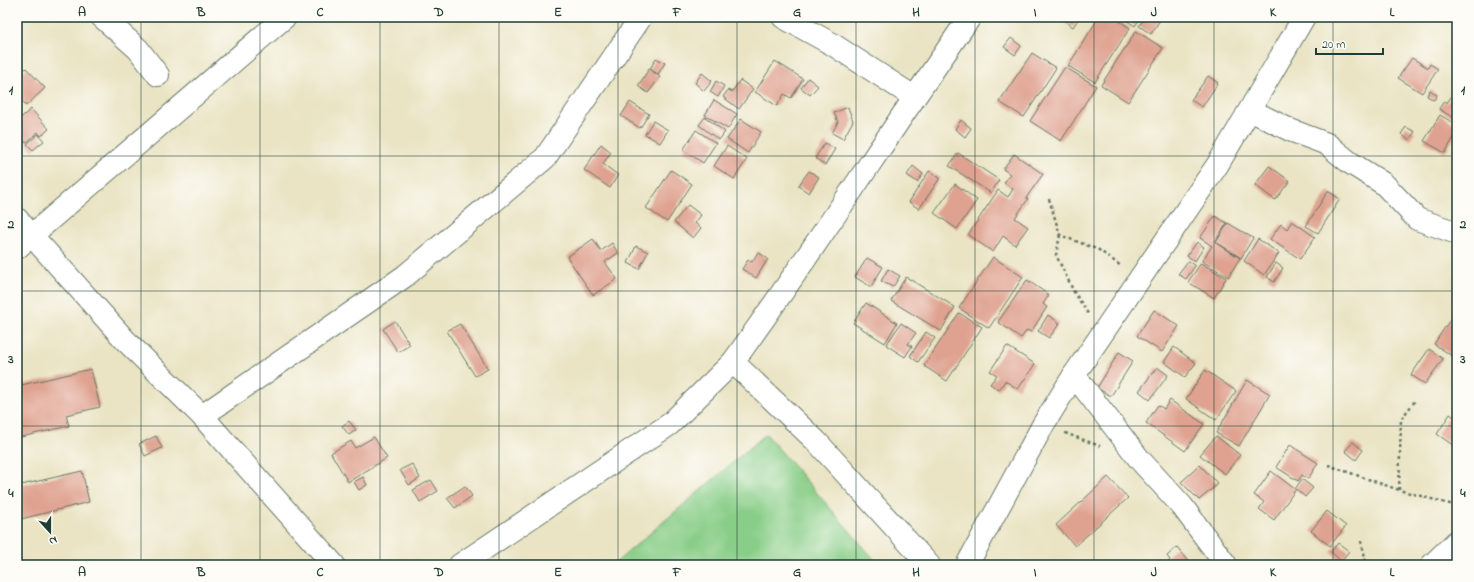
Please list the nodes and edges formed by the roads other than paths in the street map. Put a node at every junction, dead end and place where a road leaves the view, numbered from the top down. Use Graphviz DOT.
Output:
graph roads {
  1 [pos="102,17"];
  2 [pos="285,17"];
  3 [pos="641,17"];
  4 [pos="783,17"];
  5 [pos="970,17"];
  6 [pos="1304,17"];
  7 [pos="158,75"];
  8 [pos="914,97"];
  9 [pos="1250,110"];
  10 [pos="1457,233"];
  11 [pos="22,234"];
  12 [pos="733,362"];
  13 [pos="1074,374"];
  14 [pos="202,416"];
  15 [pos="1457,541"];
  16 [pos="334,565"];
  17 [pos="460,565"];
  18 [pos="929,565"];
  19 [pos="967,565"];
  20 [pos="1226,565"];
  21 [pos="1432,565"];
  1 -- 7 [label="street"];
  2 -- 11 [label="street"];
  3 -- 14 [label="street"];
  4 -- 8 [label="street"];
  5 -- 8 [label="street"];
  6 -- 9 [label="street"];
  8 -- 12 [label="street"];
  9 -- 10 [label="street"];
  9 -- 13 [label="street"];
  11 -- 14 [label="street"];
  12 -- 17 [label="street"];
  12 -- 18 [label="street"];
  13 -- 19 [label="street"];
  13 -- 20 [label="street"];
  14 -- 16 [label="street"];
  15 -- 21 [label="street"];
}
